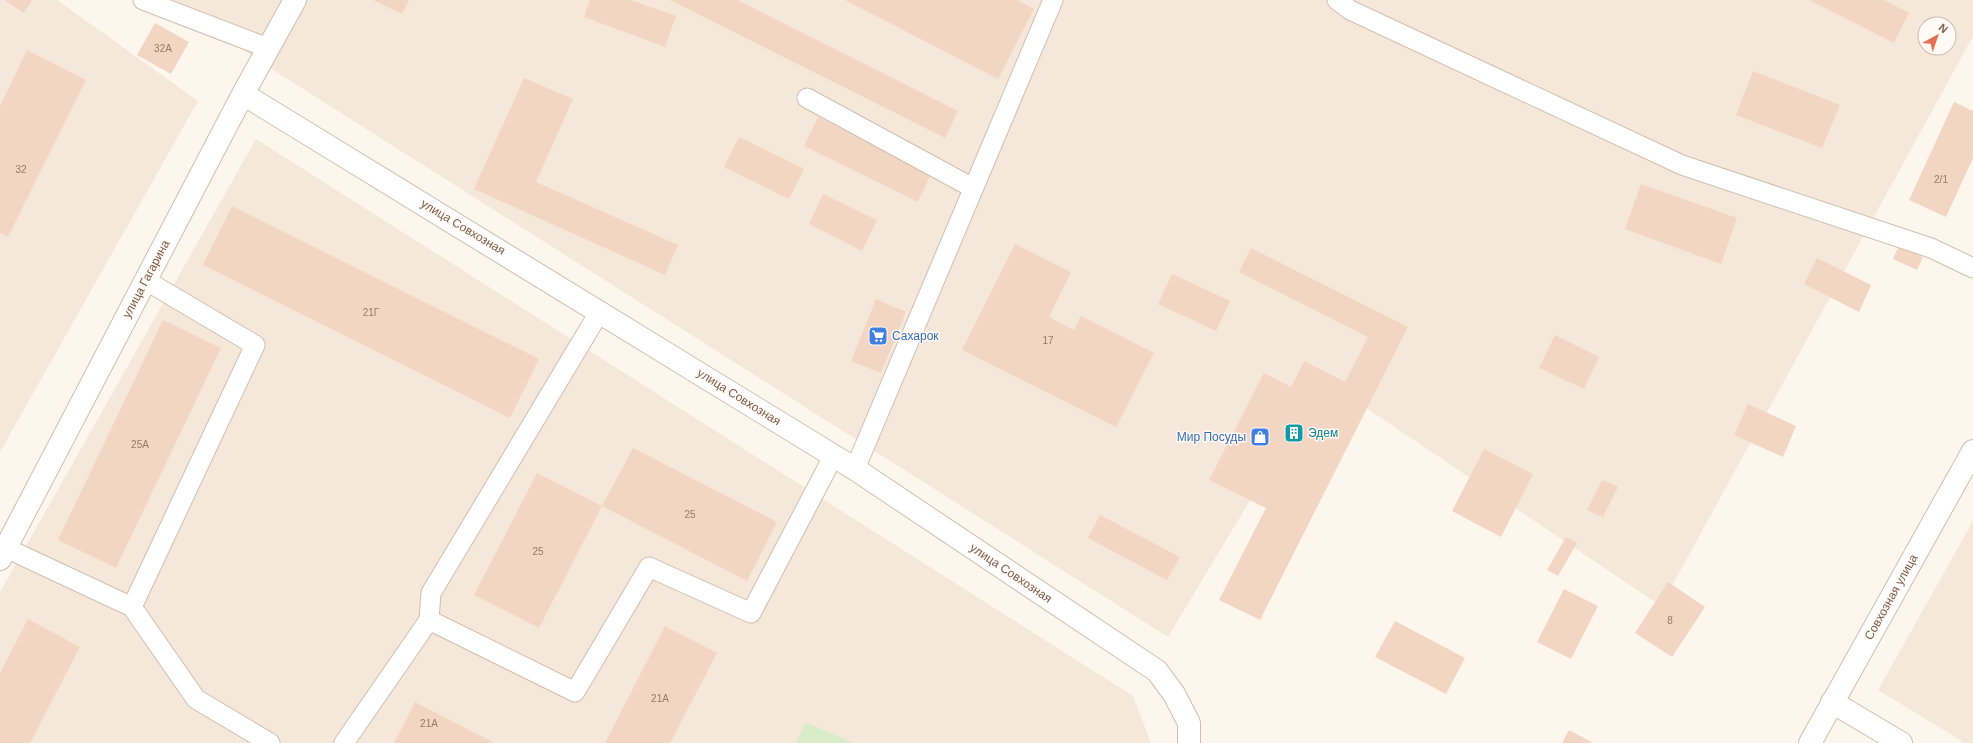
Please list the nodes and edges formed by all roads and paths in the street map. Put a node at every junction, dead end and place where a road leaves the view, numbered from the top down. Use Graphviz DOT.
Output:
graph roads {
  1 [pos="143,0"];
  2 [pos="295,0"];
  3 [pos="1053,0"];
  4 [pos="1337,0"];
  5 [pos="268,48"];
  6 [pos="243,94"];
  7 [pos="807,98"];
  8 [pos="973,188"];
  9 [pos="1973,268"];
  10 [pos="145,280"];
  11 [pos="600,311"];
  12 [pos="1973,451"];
  13 [pos="834,455"];
  14 [pos="855,469"];
  15 [pos="3,554"];
  16 [pos="132,608"];
  17 [pos="429,620"];
  18 [pos="1832,702"];
  19 [pos="270,743"];
  20 [pos="344,743"];
  21 [pos="1189,743"];
  22 [pos="1810,743"];
  23 [pos="1901,743"];
  1 -- 5 [label="lane"];
  2 -- 5 [label="street, улица Гагарина"];
  3 -- 8 [label="lane"];
  4 -- 9 [label="lane"];
  5 -- 6 [label="street, улица Гагарина"];
  6 -- 10 [label="street, улица Гагарина"];
  6 -- 11 [label="street, улица Совхозная"];
  7 -- 8 [label="lane"];
  8 -- 14 [label="lane"];
  10 -- 15 [label="street, улица Гагарина"];
  10 -- 16 [label="lane"];
  11 -- 13 [label="street, улица Совхозная"];
  11 -- 17 [label="lane"];
  12 -- 18 [label="street, Совхозная улица"];
  13 -- 14 [label="street, улица Совхозная"];
  13 -- 17 [label="lane"];
  14 -- 21 [label="street, улица Совхозная"];
  15 -- 16 [label="lane"];
  16 -- 19 [label="lane"];
  17 -- 20 [label="lane"];
  18 -- 22 [label="street, Совхозная улица"];
  18 -- 23 [label="street"];
}
